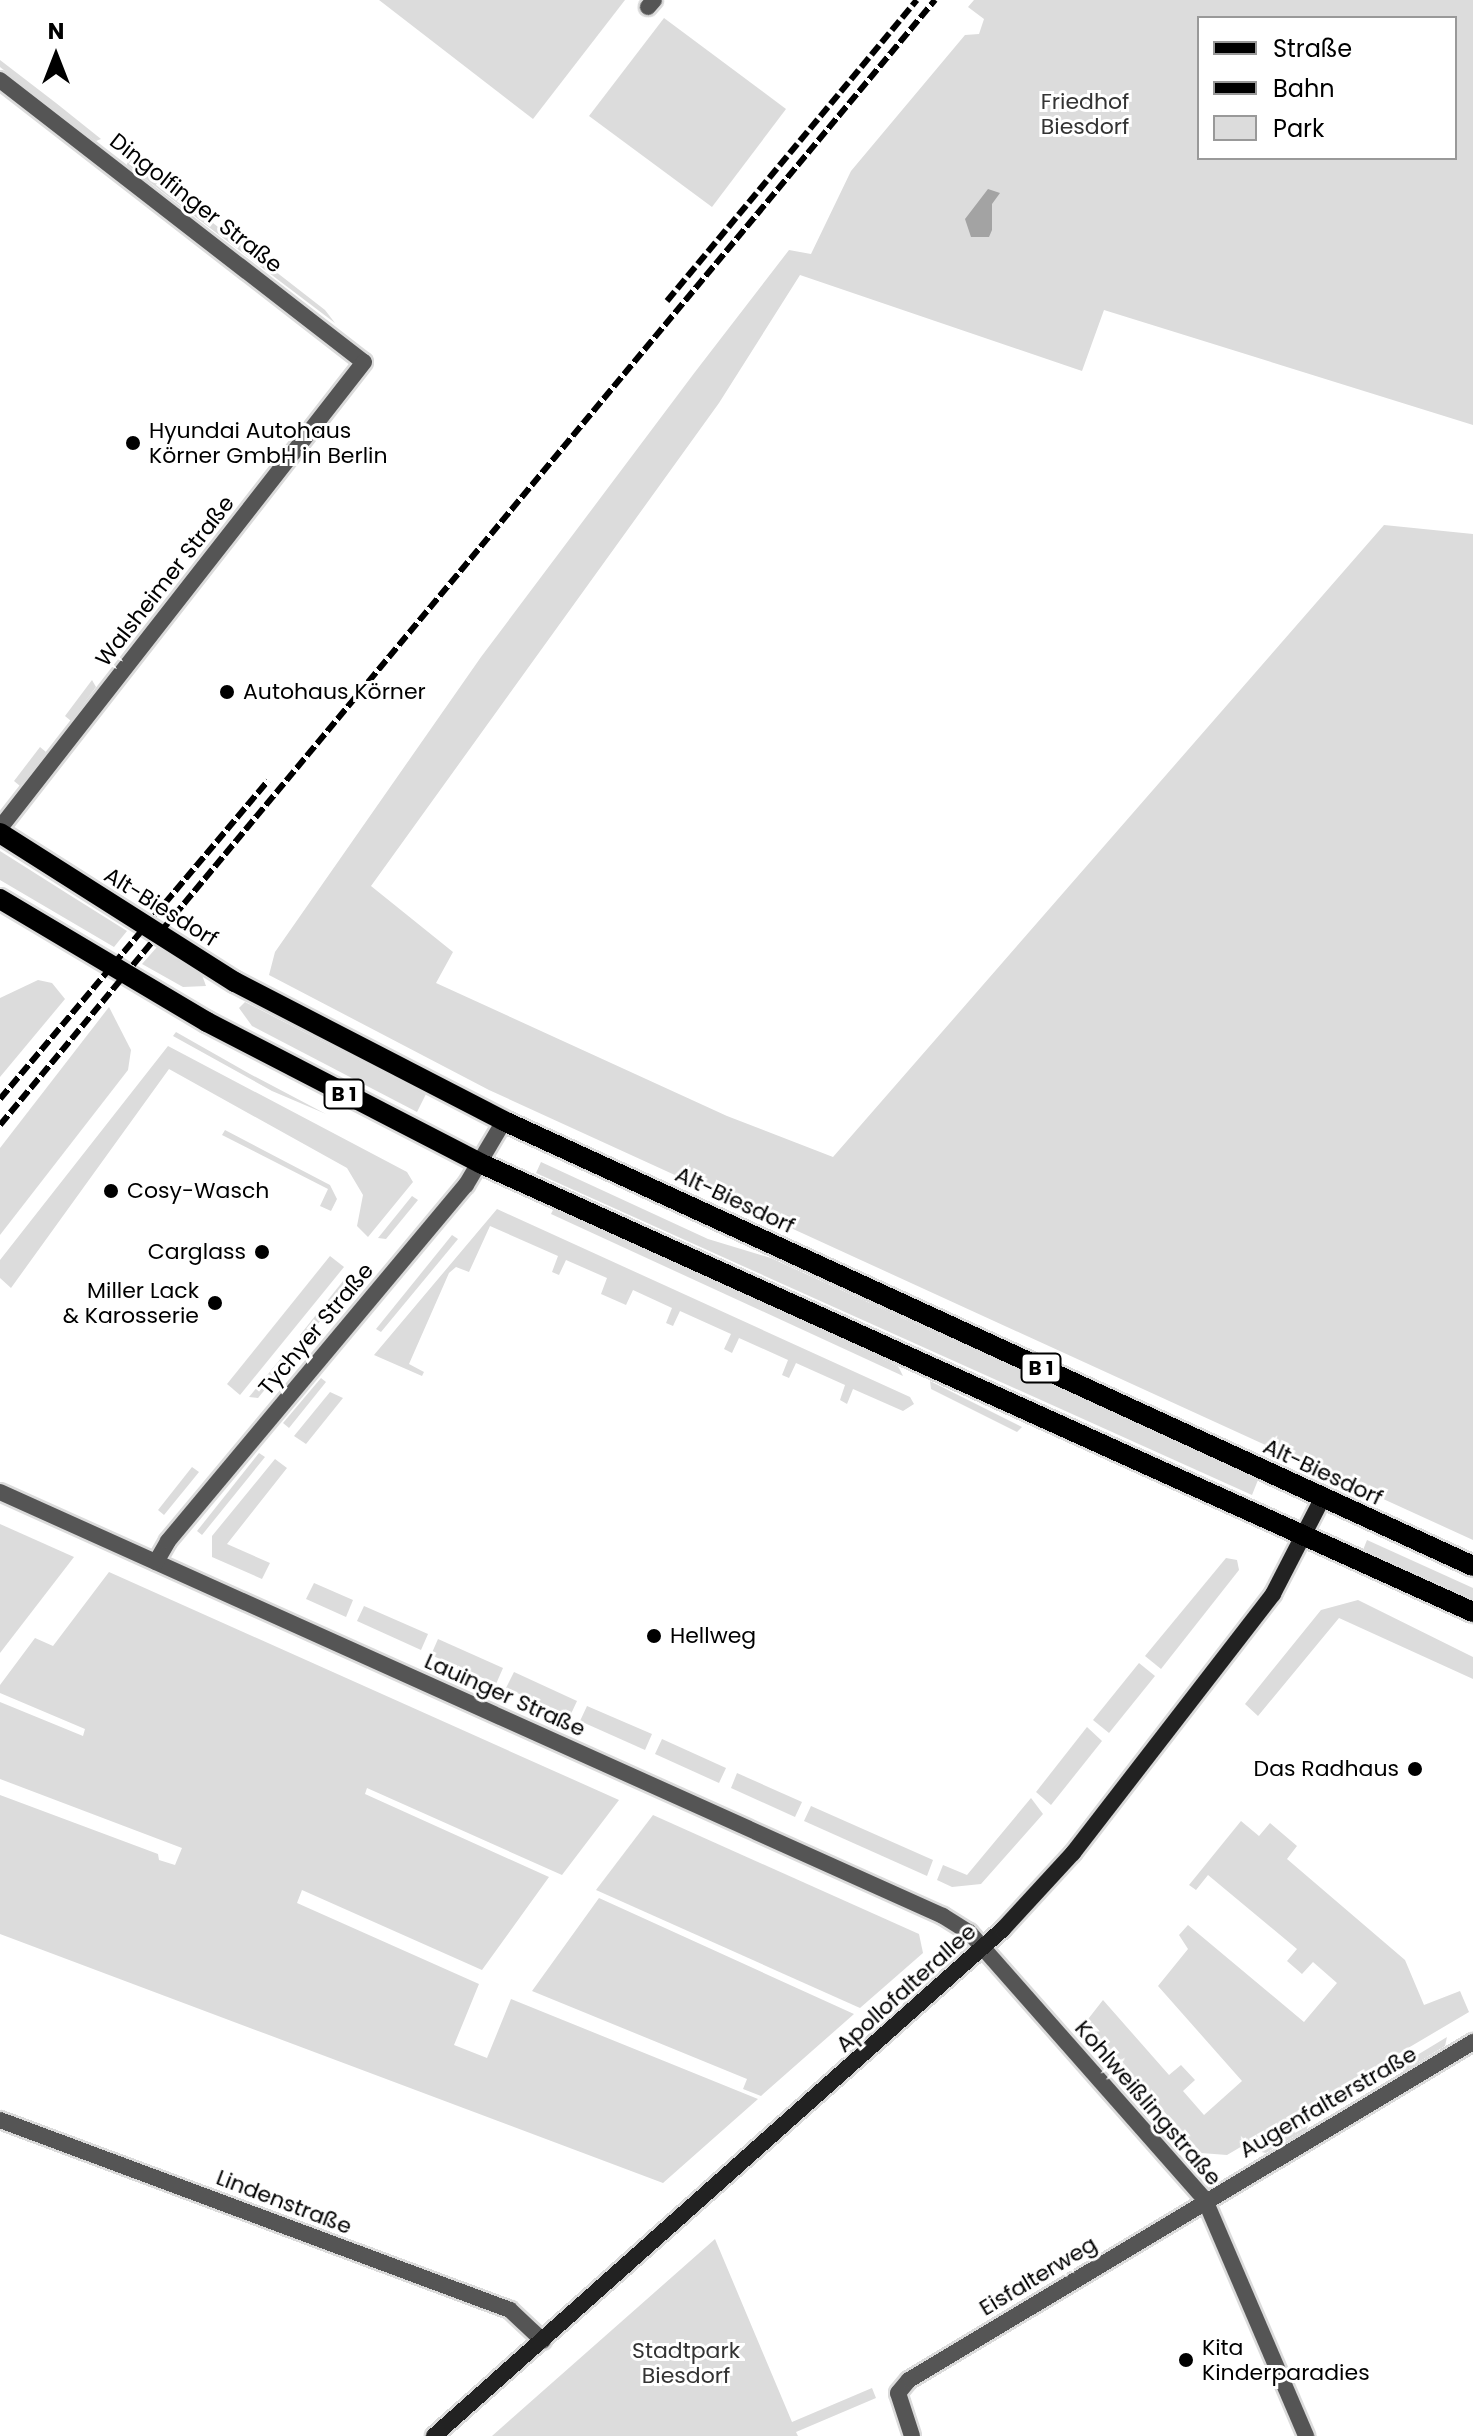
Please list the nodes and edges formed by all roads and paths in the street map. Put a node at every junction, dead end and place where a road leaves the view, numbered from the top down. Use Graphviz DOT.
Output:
graph roads {
  1 [pos="0,80"];
  2 [pos="364,362"];
  3 [pos="0,830"];
  4 [pos="0,899"];
  5 [pos="504,1121"];
  6 [pos="482,1164"];
  7 [pos="0,1492"];
  8 [pos="1323,1497"];
  9 [pos="1305,1536"];
  10 [pos="156,1562"];
  11 [pos="1473,1566"];
  12 [pos="1473,1612"];
  13 [pos="985,1948"];
  14 [pos="1473,2042"];
  15 [pos="0,2120"];
  16 [pos="1205,2200"];
  17 [pos="543,2341"];
  18 [pos="434,2436"];
  19 [pos="912,2436"];
  20 [pos="1306,2436"];
  1 -- 2 [label="street, Dingolfinger Straße"];
  2 -- 3 [label="street, Walsheimer Straße"];
  3 -- 5 [label="main road, Alt-Biesdorf / B 1"];
  4 -- 6 [label="main road, B 1"];
  5 -- 6 [label="street, Tychyer Straße"];
  5 -- 8 [label="main road, Alt-Biesdorf / B 1"];
  6 -- 9 [label="main road, B 1"];
  6 -- 10 [label="street, Tychyer Straße"];
  7 -- 10 [label="street, Lauinger Straße"];
  8 -- 9 [label="street, Apollofalterallee"];
  8 -- 11 [label="main road, Alt-Biesdorf / B 1"];
  9 -- 12 [label="main road, B 1"];
  9 -- 13 [label="street, Apollofalterallee"];
  10 -- 13 [label="street, Lauinger Straße"];
  13 -- 16 [label="street, Kohlweißlingstraße"];
  13 -- 17 [label="street, Apollofalterallee"];
  14 -- 16 [label="street, Augenfalterstraße"];
  15 -- 17 [label="street, Lindenstraße"];
  16 -- 19 [label="street, Eisfalterweg"];
  16 -- 20 [label="street, Kohlweißlingstraße"];
  17 -- 18 [label="street, Apollofalterallee"];
}
